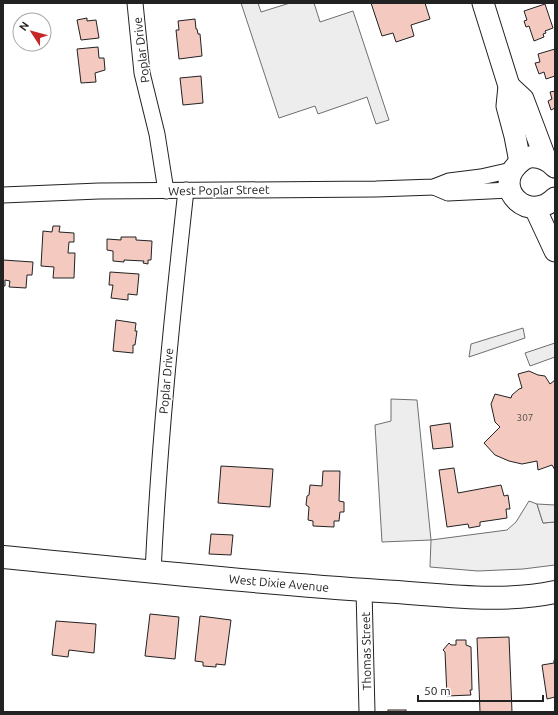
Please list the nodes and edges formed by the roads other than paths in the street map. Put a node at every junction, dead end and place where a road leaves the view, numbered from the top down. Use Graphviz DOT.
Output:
graph roads {
  1 [pos="136,3"];
  2 [pos="482,3"];
  3 [pos="509,86"];
  4 [pos="551,163"];
  5 [pos="514,174"];
  6 [pos="434,187"];
  7 [pos="186,190"];
  8 [pos="166,191"];
  9 [pos="3,195"];
  10 [pos="555,198"];
  11 [pos="535,208"];
  12 [pos="555,251"];
  13 [pos="3,557"];
  14 [pos="153,572"];
  15 [pos="364,590"];
  16 [pos="555,592"];
  17 [pos="367,712"];
  1 -- 8 [label="street, Poplar Drive"];
  2 -- 3 [label="main road"];
  3 -- 4 [label="main road"];
  3 -- 5 [label="main road"];
  4 -- 5 [label="main road"];
  5 -- 6 [label="street, West Poplar Street"];
  5 -- 6 [label="street, West Poplar Street"];
  5 -- 11 [label="main road"];
  6 -- 7 [label="street, West Poplar Street"];
  7 -- 8 [label="street, West Poplar Street"];
  7 -- 14 [label="street, Poplar Drive"];
  8 -- 9 [label="street, West Poplar Street"];
  10 -- 11 [label="main road"];
  11 -- 12 [label="main road"];
  13 -- 14 [label="main road, West Dixie Avenue"];
  14 -- 15 [label="main road, West Dixie Avenue"];
  15 -- 16 [label="main road, West Dixie Avenue"];
  15 -- 17 [label="street, Thomas Street"];
}
